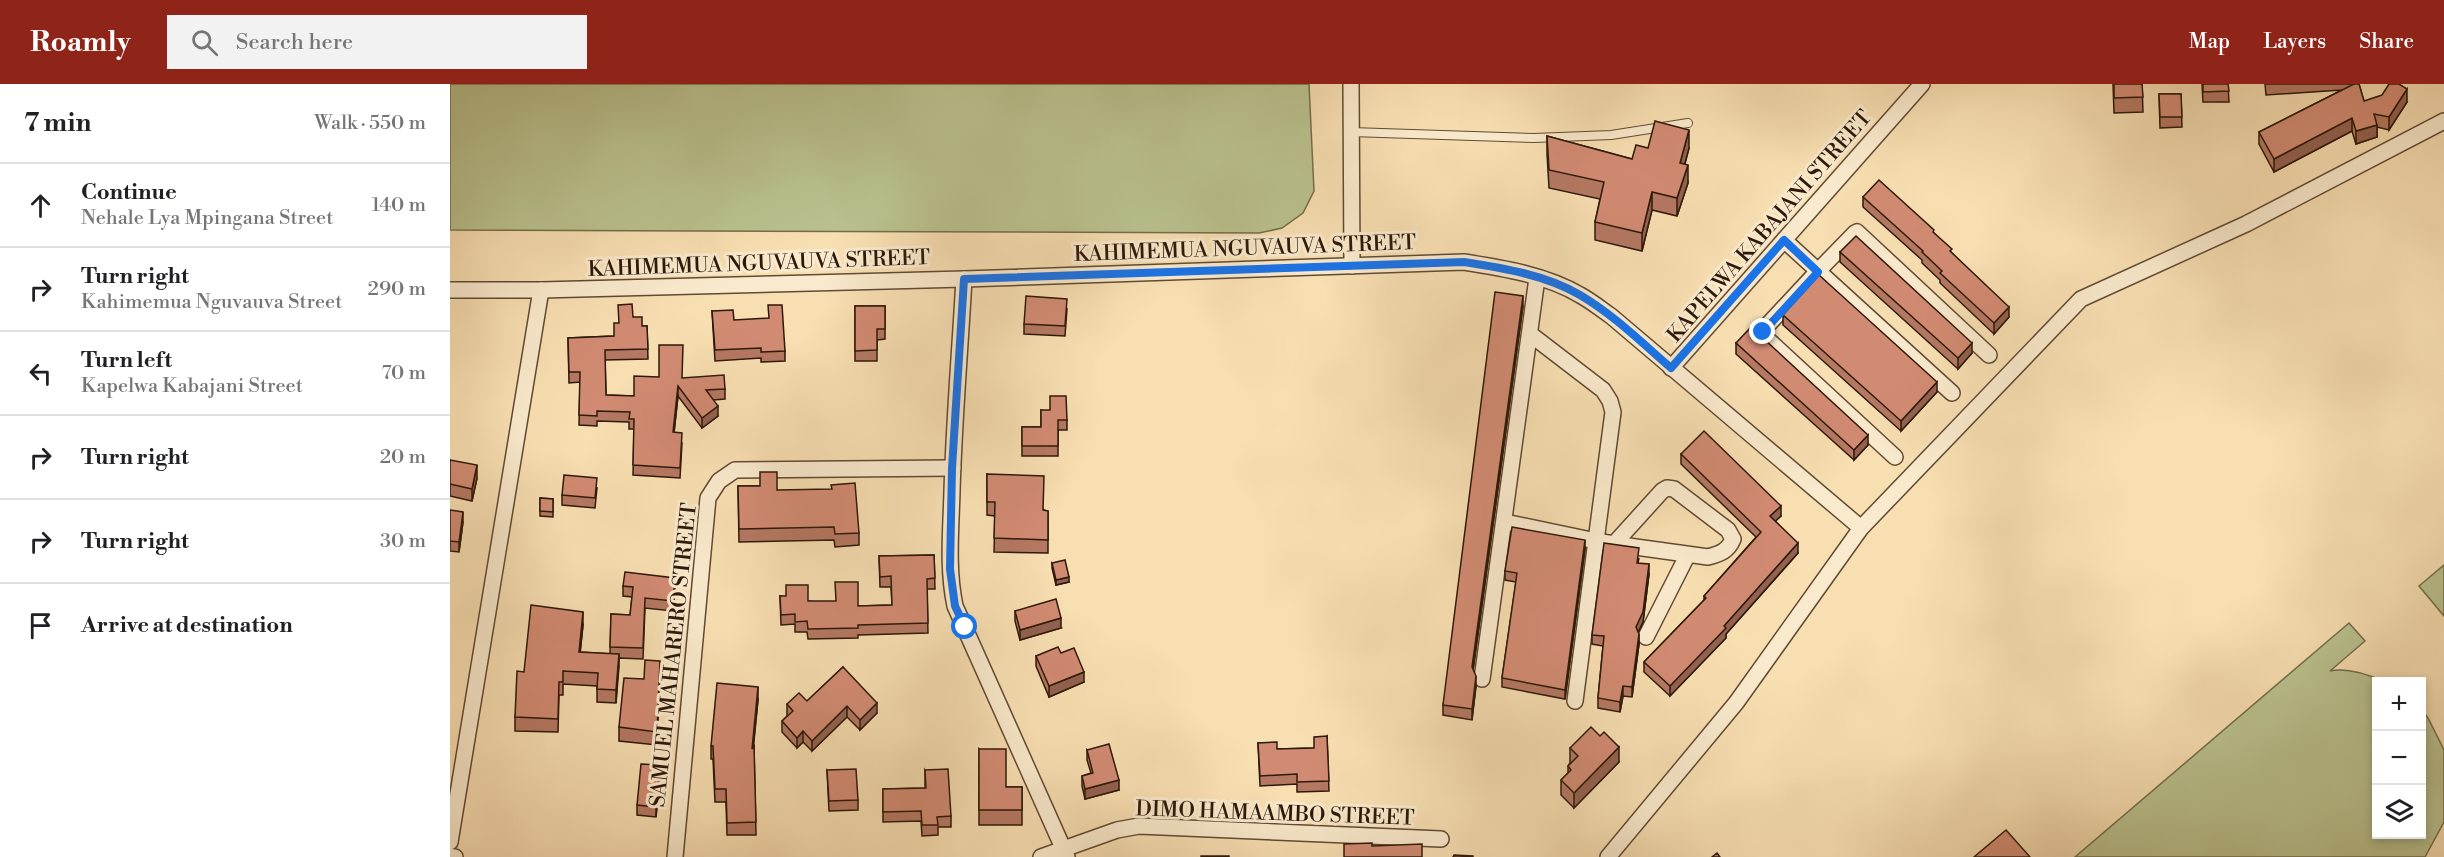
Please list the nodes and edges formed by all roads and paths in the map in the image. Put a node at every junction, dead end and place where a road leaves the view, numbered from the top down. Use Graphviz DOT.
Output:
graph roads {
  1 [pos="1352,84"];
  2 [pos="1922,84"];
  3 [pos="2444,121"];
  4 [pos="1688,123"];
  5 [pos="1351,132"];
  6 [pos="1784,240"];
  7 [pos="1352,266"];
  8 [pos="1818,272"];
  9 [pos="1537,278"];
  10 [pos="964,279"];
  11 [pos="450,290"];
  12 [pos="541,290"];
  13 [pos="1530,334"];
  14 [pos="1989,355"];
  15 [pos="1671,368"];
  16 [pos="1952,393"];
  17 [pos="1895,457"];
  18 [pos="952,468"];
  19 [pos="1505,522"];
  20 [pos="1861,528"];
  21 [pos="1596,541"];
  22 [pos="1614,544"];
  23 [pos="1687,555"];
  24 [pos="1646,637"];
  25 [pos="1482,679"];
  26 [pos="1575,701"];
  27 [pos="1441,839"];
  28 [pos="450,842"];
  29 [pos="1066,853"];
  30 [pos="450,856"];
  31 [pos="454,857"];
  32 [pos="675,857"];
  33 [pos="1041,857"];
  34 [pos="1608,857"];
  1 -- 5 [label="street"];
  2 -- 6 [label="street, KAPELWA KABAJANI STREET"];
  3 -- 20 [label="street"];
  4 -- 5 [label="lane"];
  5 -- 7 [label="street"];
  6 -- 8 [label="street"];
  6 -- 15 [label="street, KAPELWA KABAJANI STREET"];
  7 -- 9 [label="street, KAHIMEMUA NGUVAUVA STREET"];
  7 -- 10 [label="street, KAHIMEMUA NGUVAUVA STREET"];
  8 -- 14 [label="street"];
  8 -- 16 [label="street"];
  8 -- 17 [label="street"];
  9 -- 13 [label="street"];
  9 -- 15 [label="street, KAHIMEMUA NGUVAUVA STREET"];
  10 -- 12 [label="street, KAHIMEMUA NGUVAUVA STREET"];
  10 -- 18 [label="street"];
  11 -- 12 [label="street, KAHIMEMUA NGUVAUVA STREET"];
  12 -- 28 [label="street"];
  13 -- 19 [label="street"];
  13 -- 21 [label="street"];
  15 -- 20 [label="street, KAHIMEMUA NGUVAUVA STREET"];
  18 -- 29 [label="street"];
  18 -- 32 [label="street, SAMUEL MAHARERO STREET"];
  19 -- 21 [label="street"];
  19 -- 25 [label="street"];
  20 -- 34 [label="street"];
  21 -- 22 [label="street"];
  21 -- 26 [label="street"];
  22 -- 23 [label="street"];
  22 -- 23 [label="street"];
  23 -- 24 [label="street"];
  27 -- 29 [label="street, DIMO HAMAAMBO STREET"];
  29 -- 33 [label="street, DIMO HAMAAMBO STREET"];
  30 -- 31 [label="street"];
}
